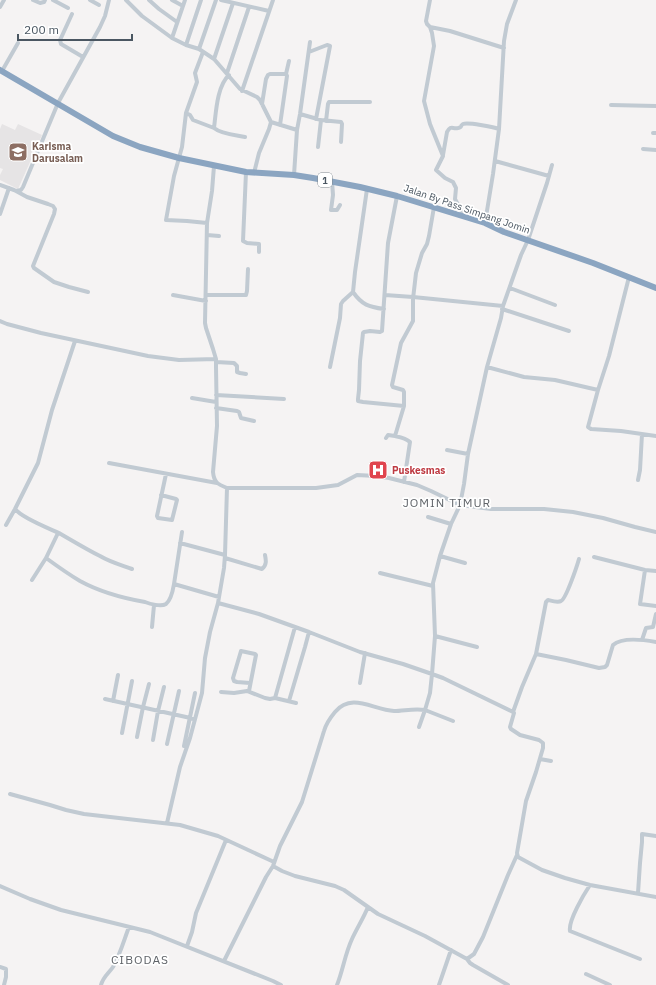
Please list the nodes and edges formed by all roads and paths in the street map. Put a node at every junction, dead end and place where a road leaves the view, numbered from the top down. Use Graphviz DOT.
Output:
graph roads {
  1 [pos="4,0"];
  2 [pos="33,0"];
  3 [pos="45,0"];
  4 [pos="53,0"];
  5 [pos="90,0"];
  6 [pos="109,0"];
  7 [pos="126,0"];
  8 [pos="149,0"];
  9 [pos="172,0"];
  10 [pos="185,0"];
  11 [pos="201,0"];
  12 [pos="216,0"];
  13 [pos="222,0"];
  14 [pos="273,0"];
  15 [pos="430,0"];
  16 [pos="516,0"];
  17 [pos="233,3"];
  18 [pos="99,5"];
  19 [pos="182,6"];
  20 [pos="0,7"];
  21 [pos="249,7"];
  22 [pos="68,8"];
  23 [pos="269,11"];
  24 [pos="72,14"];
  25 [pos="177,22"];
  26 [pos="430,27"];
  27 [pos="172,38"];
  28 [pos="310,42"];
  29 [pos="18,43"];
  30 [pos="186,45"];
  31 [pos="504,48"];
  32 [pos="201,50"];
  33 [pos="309,52"];
  34 [pos="83,57"];
  35 [pos="214,59"];
  36 [pos="289,61"];
  37 [pos="1,70"];
  38 [pos="228,74"];
  39 [pos="286,74"];
  40 [pos="242,90"];
  41 [pos="370,102"];
  42 [pos="58,103"];
  43 [pos="262,104"];
  44 [pos="611,105"];
  45 [pos="656,106"];
  46 [pos="186,113"];
  47 [pos="300,114"];
  48 [pos="316,119"];
  49 [pos="321,120"];
  50 [pos="326,121"];
  51 [pos="271,122"];
  52 [pos="280,125"];
  53 [pos="214,128"];
  54 [pos="499,129"];
  55 [pos="297,130"];
  56 [pos="245,137"];
  57 [pos="341,142"];
  58 [pos="318,147"];
  59 [pos="643,149"];
  60 [pos="656,150"];
  61 [pos="443,156"];
  62 [pos="179,158"];
  63 [pos="495,161"];
  64 [pos="552,165"];
  65 [pos="214,166"];
  66 [pos="246,172"];
  67 [pos="254,173"];
  68 [pos="294,175"];
  69 [pos="549,176"];
  70 [pos="332,182"];
  71 [pos="0,185"];
  72 [pos="9,188"];
  73 [pos="367,189"];
  74 [pos="16,191"];
  75 [pos="397,196"];
  76 [pos="340,205"];
  77 [pos="434,207"];
  78 [pos="0,214"];
  79 [pos="464,216"];
  80 [pos="484,223"];
  81 [pos="207,224"];
  82 [pos="207,235"];
  83 [pos="219,236"];
  84 [pos="528,240"];
  85 [pos="258,252"];
  86 [pos="248,269"];
  87 [pos="629,277"];
  88 [pos="510,288"];
  89 [pos="656,288"];
  90 [pos="88,292"];
  91 [pos="354,292"];
  92 [pos="206,295"];
  93 [pos="385,295"];
  94 [pos="172,296"];
  95 [pos="413,297"];
  96 [pos="206,301"];
  97 [pos="555,305"];
  98 [pos="502,308"];
  99 [pos="384,309"];
  100 [pos="0,321"];
  101 [pos="569,331"];
  102 [pos="76,341"];
  103 [pos="216,361"];
  104 [pos="330,367"];
  105 [pos="487,367"];
  106 [pos="246,374"];
  107 [pos="598,390"];
  108 [pos="216,395"];
  109 [pos="192,398"];
  110 [pos="284,399"];
  111 [pos="216,402"];
  112 [pos="404,406"];
  113 [pos="216,408"];
  114 [pos="254,421"];
  115 [pos="642,434"];
  116 [pos="395,436"];
  117 [pos="656,436"];
  118 [pos="386,438"];
  119 [pos="447,450"];
  120 [pos="468,454"];
  121 [pos="110,463"];
  122 [pos="166,474"];
  123 [pos="638,480"];
  124 [pos="404,482"];
  125 [pos="217,483"];
  126 [pos="227,488"];
  127 [pos="162,496"];
  128 [pos="460,505"];
  129 [pos="15,510"];
  130 [pos="428,516"];
  131 [pos="451,524"];
  132 [pos="6,525"];
  133 [pos="182,532"];
  134 [pos="656,532"];
  135 [pos="58,533"];
  136 [pos="180,543"];
  137 [pos="265,555"];
  138 [pos="225,556"];
  139 [pos="440,556"];
  140 [pos="594,557"];
  141 [pos="46,558"];
  142 [pos="579,559"];
  143 [pos="465,563"];
  144 [pos="132,569"];
  145 [pos="645,570"];
  146 [pos="656,572"];
  147 [pos="380,574"];
  148 [pos="32,580"];
  149 [pos="174,584"];
  150 [pos="433,586"];
  151 [pos="218,597"];
  152 [pos="218,603"];
  153 [pos="154,604"];
  154 [pos="656,606"];
  155 [pos="656,614"];
  156 [pos="152,627"];
  157 [pos="295,627"];
  158 [pos="309,632"];
  159 [pos="435,636"];
  160 [pos="642,640"];
  161 [pos="656,642"];
  162 [pos="477,647"];
  163 [pos="366,653"];
  164 [pos="536,654"];
  165 [pos="432,674"];
  166 [pos="118,675"];
  167 [pos="132,681"];
  168 [pos="250,683"];
  169 [pos="360,683"];
  170 [pos="149,684"];
  171 [pos="164,687"];
  172 [pos="179,691"];
  173 [pos="249,691"];
  174 [pos="221,692"];
  175 [pos="195,693"];
  176 [pos="275,698"];
  177 [pos="105,700"];
  178 [pos="113,701"];
  179 [pos="289,701"];
  180 [pos="296,703"];
  181 [pos="127,704"];
  182 [pos="143,708"];
  183 [pos="425,710"];
  184 [pos="158,711"];
  185 [pos="513,712"];
  186 [pos="173,714"];
  187 [pos="189,717"];
  188 [pos="195,719"];
  189 [pos="453,721"];
  190 [pos="419,727"];
  191 [pos="122,733"];
  192 [pos="137,737"];
  193 [pos="153,740"];
  194 [pos="167,744"];
  195 [pos="184,746"];
  196 [pos="540,759"];
  197 [pos="551,761"];
  198 [pos="10,794"];
  199 [pos="167,823"];
  200 [pos="656,836"];
  201 [pos="226,840"];
  202 [pos="517,855"];
  203 [pos="273,864"];
  204 [pos="590,885"];
  205 [pos="0,886"];
  206 [pos="638,893"];
  207 [pos="656,897"];
  208 [pos="368,907"];
  209 [pos="129,928"];
  210 [pos="187,946"];
  211 [pos="451,950"];
  212 [pos="467,959"];
  213 [pos="640,959"];
  214 [pos="224,961"];
  215 [pos="0,967"];
  216 [pos="586,974"];
  217 [pos="4,985"];
  218 [pos="101,985"];
  219 [pos="281,985"];
  220 [pos="337,985"];
  221 [pos="439,985"];
  222 [pos="508,985"];
  223 [pos="610,985"];
  1 -- 20 [label="street"];
  2 -- 3 [label="street"];
  4 -- 22 [label="street"];
  5 -- 18 [label="street"];
  6 -- 34 [label="street"];
  7 -- 27 [label="street"];
  8 -- 25 [label="street"];
  9 -- 19 [label="street"];
  10 -- 19 [label="street"];
  11 -- 30 [label="street"];
  12 -- 32 [label="street"];
  13 -- 17 [label="street"];
  14 -- 23 [label="street"];
  15 -- 26 [label="street"];
  16 -- 31 [label="street"];
  17 -- 21 [label="street"];
  17 -- 35 [label="street"];
  19 -- 25 [label="street"];
  21 -- 23 [label="street"];
  21 -- 38 [label="street"];
  23 -- 40 [label="street"];
  24 -- 34 [label="street"];
  25 -- 27 [label="street"];
  26 -- 31 [label="street"];
  26 -- 61 [label="street"];
  27 -- 30 [label="street"];
  28 -- 33 [label="street"];
  29 -- 37 [label="street"];
  30 -- 32 [label="street"];
  31 -- 54 [label="street"];
  32 -- 35 [label="street"];
  32 -- 46 [label="street"];
  33 -- 47 [label="street"];
  33 -- 48 [label="street"];
  34 -- 42 [label="street"];
  35 -- 38 [label="street"];
  36 -- 39 [label="street"];
  37 -- 42 [label="highway, Jalan By Pass Simpang Jomin / 1"];
  38 -- 40 [label="street"];
  38 -- 53 [label="street"];
  39 -- 43 [label="street"];
  39 -- 52 [label="street"];
  40 -- 43 [label="street"];
  41 -- 50 [label="street"];
  42 -- 62 [label="highway, Jalan By Pass Simpang Jomin / 1"];
  42 -- 74 [label="street"];
  43 -- 51 [label="street"];
  44 -- 45 [label="street"];
  46 -- 53 [label="street"];
  46 -- 62 [label="street"];
  47 -- 48 [label="street"];
  47 -- 55 [label="street"];
  48 -- 49 [label="street"];
  49 -- 50 [label="street"];
  49 -- 58 [label="street"];
  50 -- 57 [label="street"];
  51 -- 52 [label="street"];
  51 -- 67 [label="street"];
  52 -- 55 [label="street"];
  53 -- 56 [label="street"];
  54 -- 61 [label="street"];
  54 -- 63 [label="street"];
  55 -- 68 [label="street"];
  59 -- 60 [label="street"];
  61 -- 79 [label="street"];
  62 -- 65 [label="highway, Jalan By Pass Simpang Jomin / 1"];
  62 -- 81 [label="street"];
  63 -- 69 [label="street"];
  63 -- 80 [label="street"];
  64 -- 69 [label="street"];
  65 -- 66 [label="highway, Jalan By Pass Simpang Jomin / 1"];
  65 -- 81 [label="street"];
  66 -- 67 [label="highway, Jalan By Pass Simpang Jomin / 1"];
  66 -- 85 [label="street"];
  67 -- 68 [label="highway, Jalan By Pass Simpang Jomin / 1"];
  68 -- 70 [label="highway, Jalan By Pass Simpang Jomin / 1"];
  69 -- 84 [label="street"];
  70 -- 73 [label="highway, Jalan By Pass Simpang Jomin / 1"];
  70 -- 76 [label="street"];
  71 -- 72 [label="street"];
  72 -- 74 [label="street"];
  72 -- 78 [label="street"];
  73 -- 75 [label="highway, Jalan By Pass Simpang Jomin / 1"];
  73 -- 91 [label="street"];
  74 -- 90 [label="street"];
  75 -- 77 [label="highway, Jalan By Pass Simpang Jomin / 1"];
  75 -- 93 [label="street"];
  77 -- 79 [label="highway, Jalan By Pass Simpang Jomin / 1"];
  77 -- 95 [label="street"];
  79 -- 80 [label="highway, Jalan By Pass Simpang Jomin / 1"];
  80 -- 84 [label="highway, Jalan By Pass Simpang Jomin / 1"];
  81 -- 82 [label="street"];
  82 -- 83 [label="street"];
  82 -- 92 [label="street"];
  84 -- 87 [label="highway, Jalan By Pass Simpang Jomin / 1"];
  84 -- 88 [label="street"];
  86 -- 92 [label="street"];
  87 -- 89 [label="highway, Jalan By Pass Simpang Jomin / 1"];
  87 -- 107 [label="street"];
  88 -- 97 [label="street"];
  88 -- 98 [label="street"];
  91 -- 99 [label="street"];
  91 -- 104 [label="street"];
  92 -- 96 [label="street"];
  93 -- 95 [label="street"];
  93 -- 99 [label="street"];
  94 -- 96 [label="street"];
  95 -- 98 [label="street"];
  95 -- 112 [label="street"];
  96 -- 103 [label="street"];
  98 -- 101 [label="street"];
  98 -- 105 [label="street"];
  99 -- 112 [label="street"];
  100 -- 102 [label="street"];
  102 -- 103 [label="street"];
  102 -- 129 [label="street"];
  103 -- 106 [label="street"];
  103 -- 108 [label="street"];
  105 -- 107 [label="street"];
  105 -- 120 [label="street"];
  107 -- 115 [label="street"];
  108 -- 110 [label="street"];
  108 -- 111 [label="street"];
  109 -- 111 [label="street"];
  111 -- 113 [label="street"];
  112 -- 116 [label="street"];
  113 -- 114 [label="street"];
  113 -- 125 [label="street"];
  115 -- 117 [label="street"];
  115 -- 123 [label="street"];
  116 -- 118 [label="street"];
  116 -- 124 [label="street"];
  119 -- 120 [label="street"];
  120 -- 128 [label="street"];
  121 -- 122 [label="street"];
  122 -- 125 [label="street"];
  122 -- 127 [label="street"];
  124 -- 126 [label="street"];
  124 -- 128 [label="street"];
  125 -- 126 [label="street"];
  126 -- 138 [label="street"];
  127 -- 127 [label="street"];
  128 -- 131 [label="street"];
  128 -- 134 [label="street"];
  129 -- 132 [label="street"];
  129 -- 135 [label="street"];
  130 -- 131 [label="street"];
  131 -- 139 [label="street"];
  133 -- 136 [label="street"];
  135 -- 141 [label="street"];
  135 -- 144 [label="street"];
  136 -- 138 [label="street"];
  136 -- 149 [label="street"];
  137 -- 138 [label="street"];
  138 -- 151 [label="street"];
  139 -- 143 [label="street"];
  139 -- 150 [label="street"];
  140 -- 145 [label="street"];
  141 -- 148 [label="street"];
  141 -- 153 [label="street"];
  142 -- 164 [label="street"];
  145 -- 146 [label="street"];
  145 -- 154 [label="street"];
  147 -- 150 [label="street"];
  149 -- 151 [label="street"];
  149 -- 153 [label="street"];
  150 -- 159 [label="street"];
  151 -- 152 [label="street"];
  152 -- 157 [label="street"];
  152 -- 188 [label="street"];
  153 -- 156 [label="street"];
  155 -- 160 [label="street"];
  157 -- 158 [label="street"];
  157 -- 176 [label="street"];
  158 -- 163 [label="street"];
  158 -- 179 [label="street"];
  159 -- 162 [label="street"];
  159 -- 165 [label="street"];
  160 -- 161 [label="street"];
  160 -- 164 [label="street"];
  163 -- 165 [label="street"];
  163 -- 169 [label="street"];
  164 -- 185 [label="street"];
  165 -- 183 [label="street"];
  165 -- 185 [label="street"];
  166 -- 178 [label="street"];
  167 -- 181 [label="street"];
  168 -- 168 [label="street"];
  168 -- 173 [label="street"];
  170 -- 182 [label="street"];
  171 -- 184 [label="street"];
  172 -- 186 [label="street"];
  173 -- 174 [label="street"];
  173 -- 176 [label="street"];
  175 -- 187 [label="street"];
  176 -- 179 [label="street"];
  177 -- 178 [label="street"];
  178 -- 181 [label="street"];
  179 -- 180 [label="street"];
  181 -- 182 [label="street"];
  181 -- 191 [label="street"];
  182 -- 184 [label="street"];
  182 -- 192 [label="street"];
  183 -- 189 [label="street"];
  183 -- 190 [label="street"];
  183 -- 203 [label="street"];
  184 -- 186 [label="street"];
  184 -- 193 [label="street"];
  185 -- 196 [label="street"];
  186 -- 187 [label="street"];
  186 -- 194 [label="street"];
  187 -- 188 [label="street"];
  187 -- 195 [label="street"];
  188 -- 199 [label="street"];
  196 -- 197 [label="street"];
  196 -- 202 [label="street"];
  198 -- 199 [label="street"];
  199 -- 201 [label="street"];
  200 -- 206 [label="street"];
  201 -- 203 [label="street"];
  201 -- 210 [label="street"];
  202 -- 204 [label="street"];
  202 -- 212 [label="street"];
  203 -- 208 [label="street"];
  203 -- 214 [label="street"];
  204 -- 206 [label="street"];
  204 -- 213 [label="street"];
  205 -- 209 [label="street"];
  206 -- 207 [label="street"];
  208 -- 211 [label="street"];
  208 -- 220 [label="street"];
  209 -- 210 [label="street"];
  209 -- 218 [label="street"];
  210 -- 214 [label="street"];
  211 -- 212 [label="street"];
  211 -- 221 [label="street"];
  212 -- 222 [label="street"];
  214 -- 219 [label="street"];
  215 -- 217 [label="street"];
  216 -- 223 [label="street"];
}
